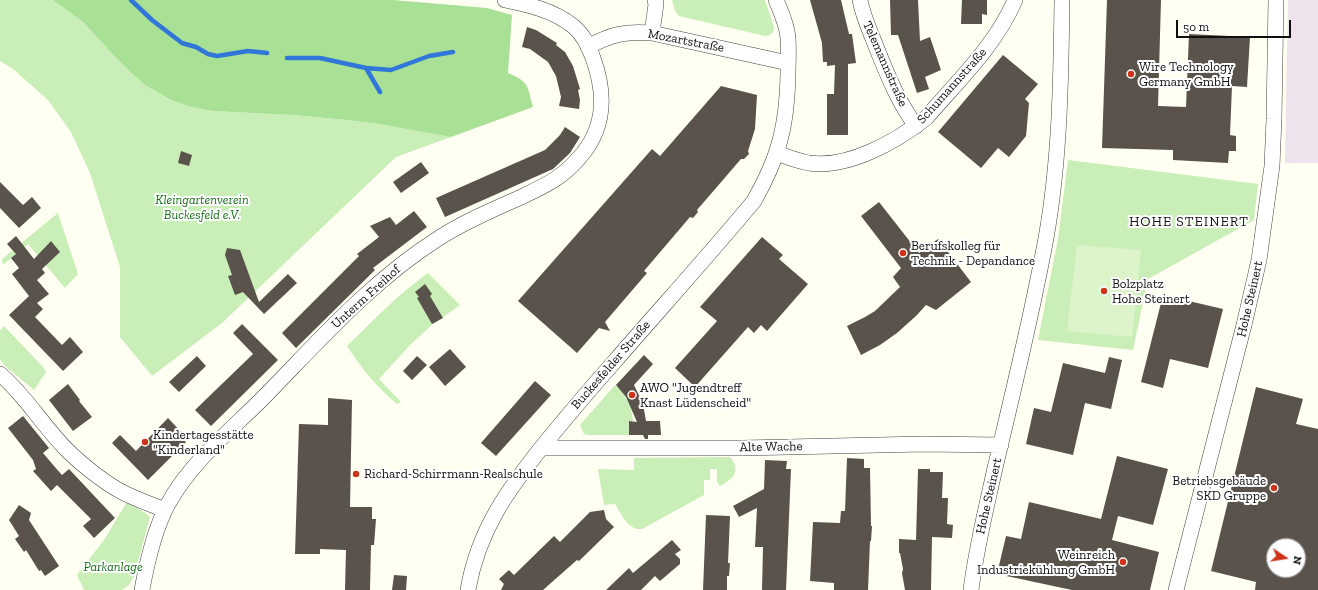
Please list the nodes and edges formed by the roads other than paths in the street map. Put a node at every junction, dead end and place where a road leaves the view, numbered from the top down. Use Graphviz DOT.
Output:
graph roads {
  1 [pos="505,0"];
  2 [pos="656,0"];
  3 [pos="776,0"];
  4 [pos="860,0"];
  5 [pos="1015,0"];
  6 [pos="1062,0"];
  7 [pos="1276,0"];
  8 [pos="652,33"];
  9 [pos="588,47"];
  10 [pos="788,63"];
  11 [pos="916,126"];
  12 [pos="777,153"];
  13 [pos="2,378"];
  14 [pos="1001,445"];
  15 [pos="542,448"];
  16 [pos="165,510"];
  17 [pos="142,590"];
  18 [pos="468,590"];
  19 [pos="971,590"];
  20 [pos="1176,590"];
  1 -- 9 [label="street"];
  2 -- 8 [label="street"];
  3 -- 10 [label="street, Buckesfelder Straße"];
  4 -- 11 [label="street, Telemannstraße"];
  5 -- 11 [label="street, Schumannstraße"];
  6 -- 14 [label="street, Hohe Steinert"];
  7 -- 20 [label="street, Hohe Steinert"];
  8 -- 9 [label="street, Mozartstraße"];
  8 -- 10 [label="street, Mozartstraße"];
  9 -- 16 [label="street, Unterm Freihof"];
  10 -- 12 [label="street, Buckesfelder Straße"];
  11 -- 12 [label="street, Schumannstraße"];
  12 -- 15 [label="street, Buckesfelder Straße"];
  13 -- 16 [label="street"];
  14 -- 15 [label="street, Alte Wache"];
  14 -- 19 [label="street, Hohe Steinert"];
  15 -- 18 [label="street, Buckesfelder Straße"];
  16 -- 17 [label="street, Unterm Freihof"];
}
